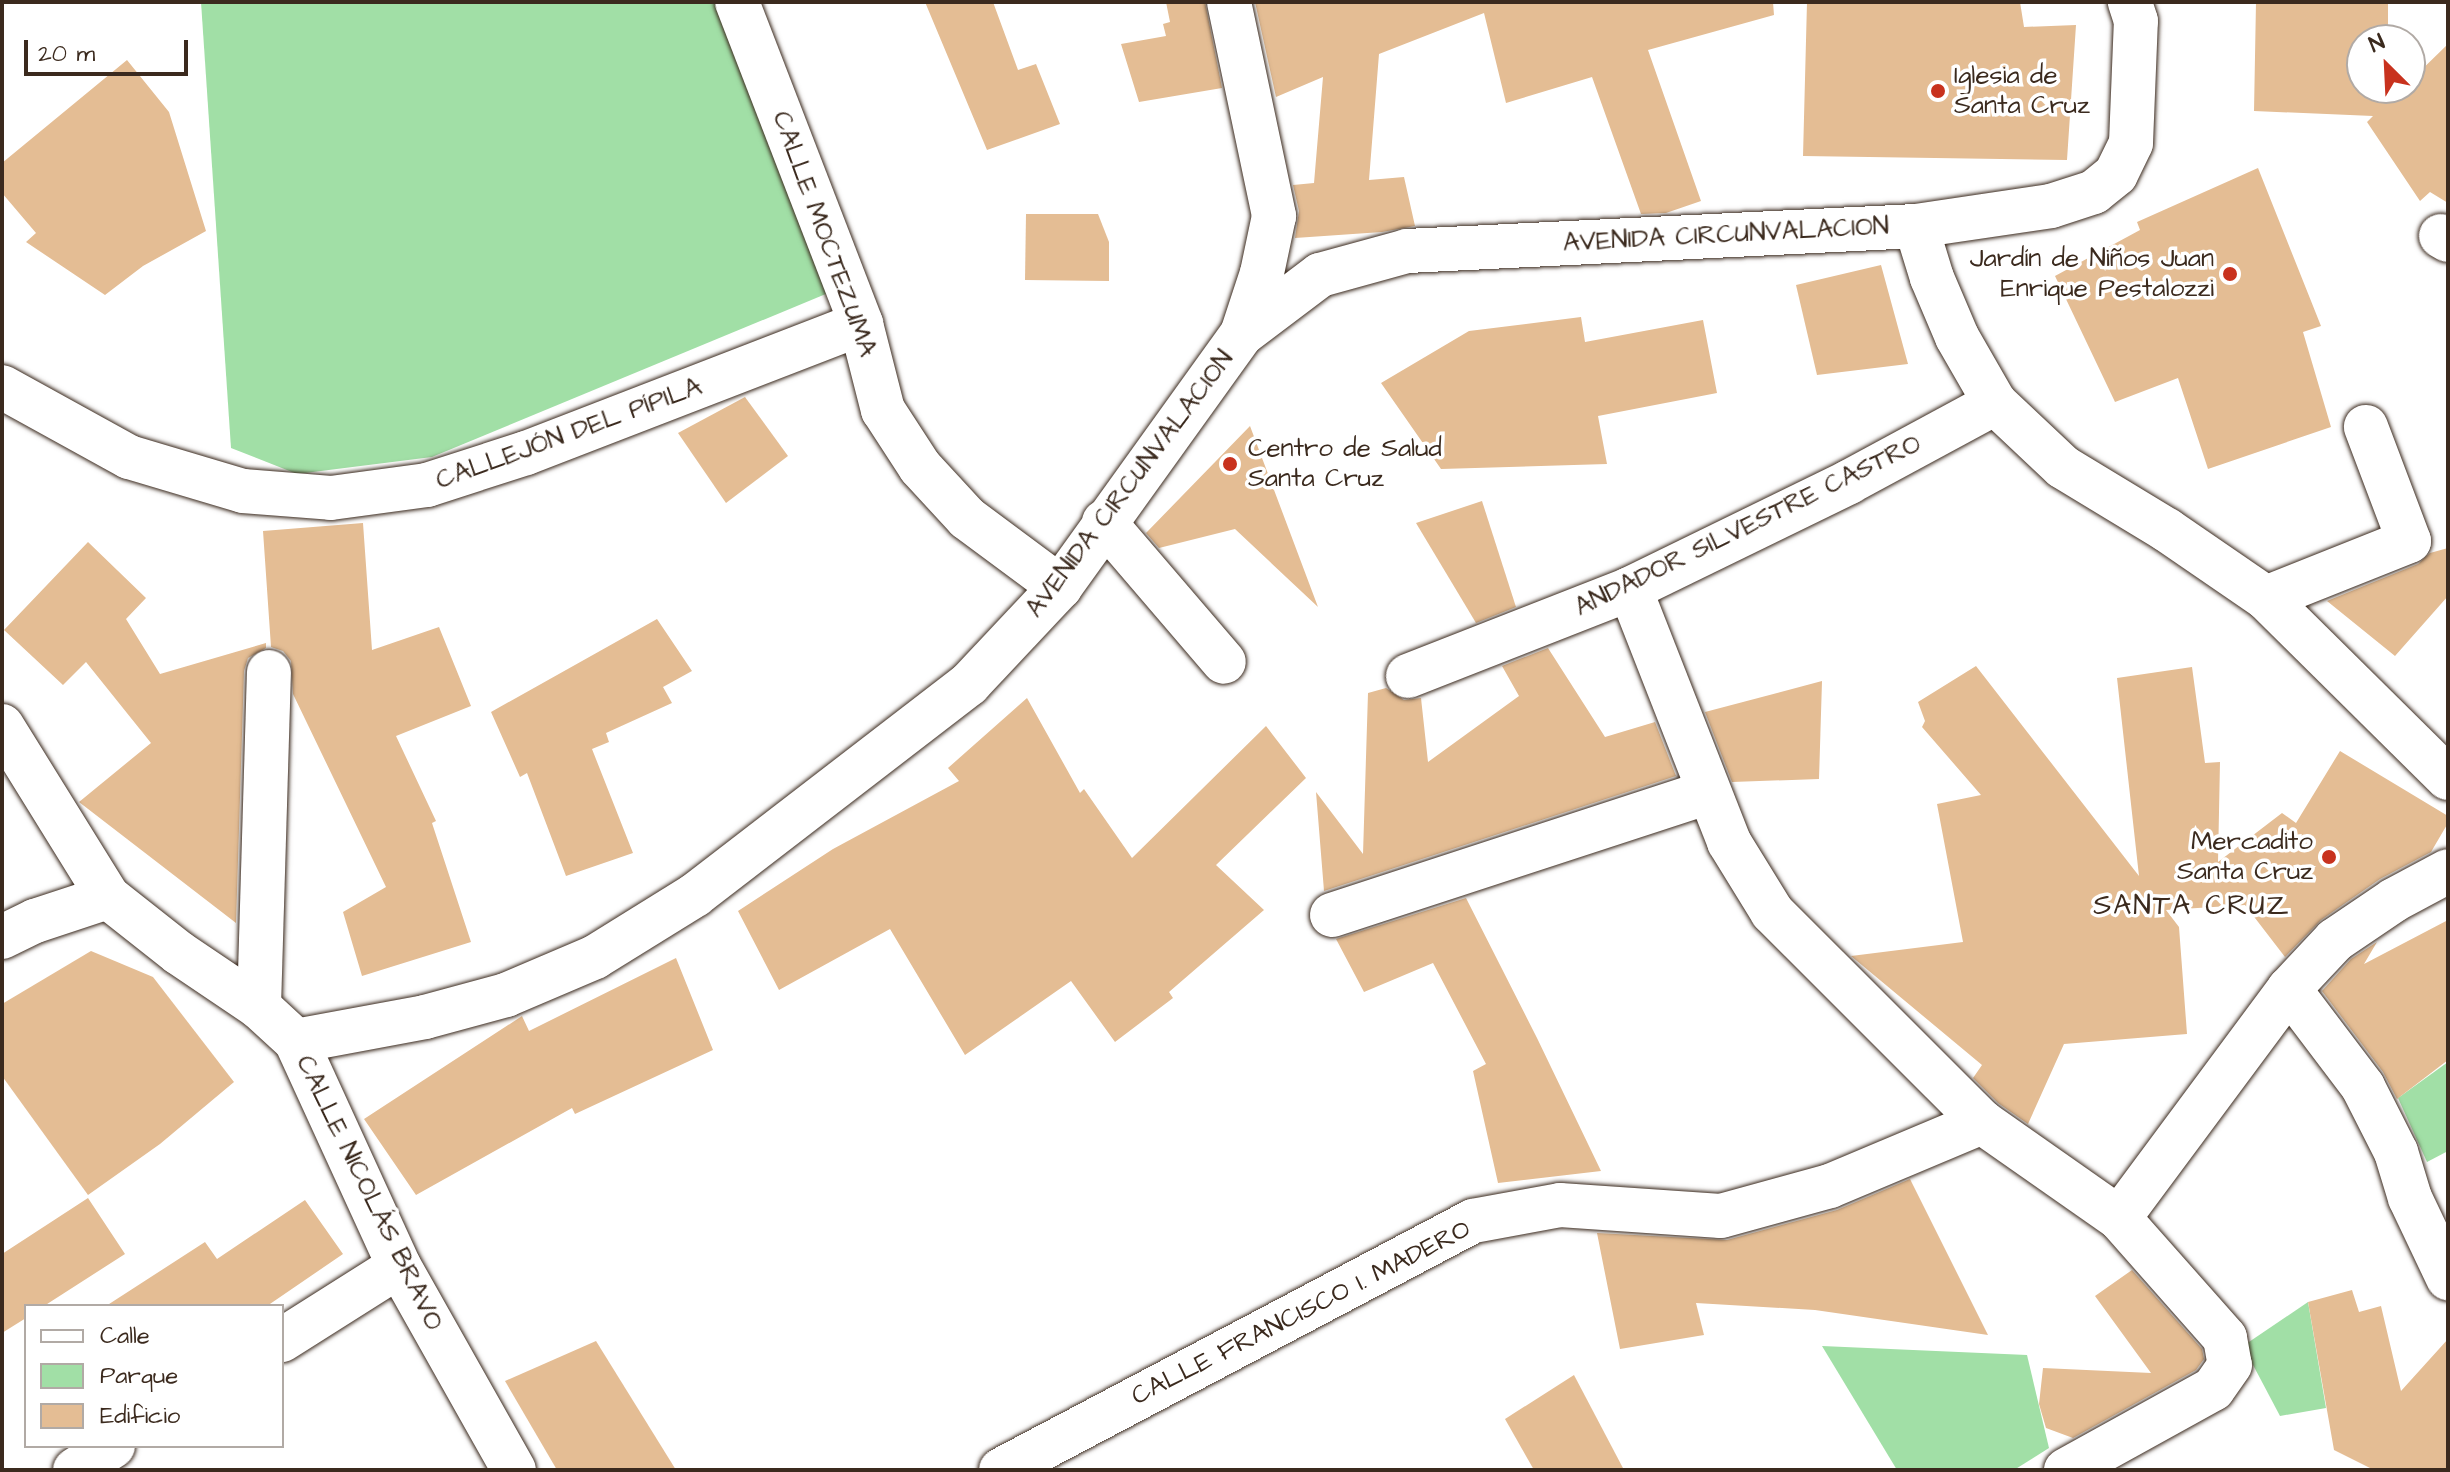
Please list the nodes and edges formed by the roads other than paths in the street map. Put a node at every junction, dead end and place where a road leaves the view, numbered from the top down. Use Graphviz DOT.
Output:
graph roads {
  1 [pos="1229,2"];
  2 [pos="2130,2"];
  3 [pos="747,5"];
  4 [pos="1916,226"];
  5 [pos="861,324"];
  6 [pos="1242,334"];
  7 [pos="2,387"];
  8 [pos="1995,403"];
  9 [pos="2366,427"];
  10 [pos="1104,522"];
  11 [pos="1060,587"];
  12 [pos="1630,589"];
  13 [pos="2266,598"];
  14 [pos="1224,662"];
  15 [pos="269,672"];
  16 [pos="1408,676"];
  17 [pos="2,726"];
  18 [pos="2448,778"];
  19 [pos="1708,792"];
  20 [pos="2448,871"];
  21 [pos="108,897"];
  22 [pos="1332,915"];
  23 [pos="2,937"];
  24 [pos="2289,989"];
  25 [pos="259,1007"];
  26 [pos="296,1041"];
  27 [pos="1982,1122"];
  28 [pos="2119,1218"];
  29 [pos="399,1266"];
  30 [pos="2448,1278"];
  31 [pos="284,1339"];
  32 [pos="110,1448"];
  33 [pos="75,1470"];
  34 [pos="514,1470"];
  35 [pos="1001,1470"];
  36 [pos="2066,1470"];
  1 -- 6 [label="street"];
  2 -- 4 [label="street, AVENIDA CIRCUNVALACION"];
  3 -- 5 [label="street, CALLE MOCTEZUMA"];
  4 -- 6 [label="street, AVENIDA CIRCUNVALACION"];
  4 -- 8 [label="street"];
  5 -- 7 [label="street, CALLEJÓN DEL PÍPILA"];
  5 -- 11 [label="street, CALLE MOCTEZUMA"];
  6 -- 10 [label="street, AVENIDA CIRCUNVALACION"];
  8 -- 12 [label="street, ANDADOR SILVESTRE CASTRO"];
  8 -- 13 [label="street"];
  9 -- 13 [label="street"];
  10 -- 11 [label="street, AVENIDA CIRCUNVALACION"];
  10 -- 14 [label="street"];
  11 -- 26 [label="street, AVENIDA CIRCUNVALACION"];
  12 -- 16 [label="street, ANDADOR SILVESTRE CASTRO"];
  12 -- 19 [label="street"];
  13 -- 18 [label="street"];
  15 -- 25 [label="street"];
  17 -- 21 [label="street"];
  19 -- 22 [label="street"];
  19 -- 27 [label="street"];
  20 -- 24 [label="street"];
  21 -- 23 [label="street"];
  21 -- 25 [label="street"];
  24 -- 28 [label="street"];
  24 -- 30 [label="street"];
  25 -- 26 [label="street"];
  26 -- 29 [label="street, CALLE NICOLÁS BRAVO"];
  27 -- 28 [label="street"];
  27 -- 35 [label="street, CALLE FRANCISCO I. MADERO"];
  28 -- 36 [label="street"];
  29 -- 31 [label="street"];
  29 -- 34 [label="street, CALLE NICOLÁS BRAVO"];
  32 -- 33 [label="street"];
}
